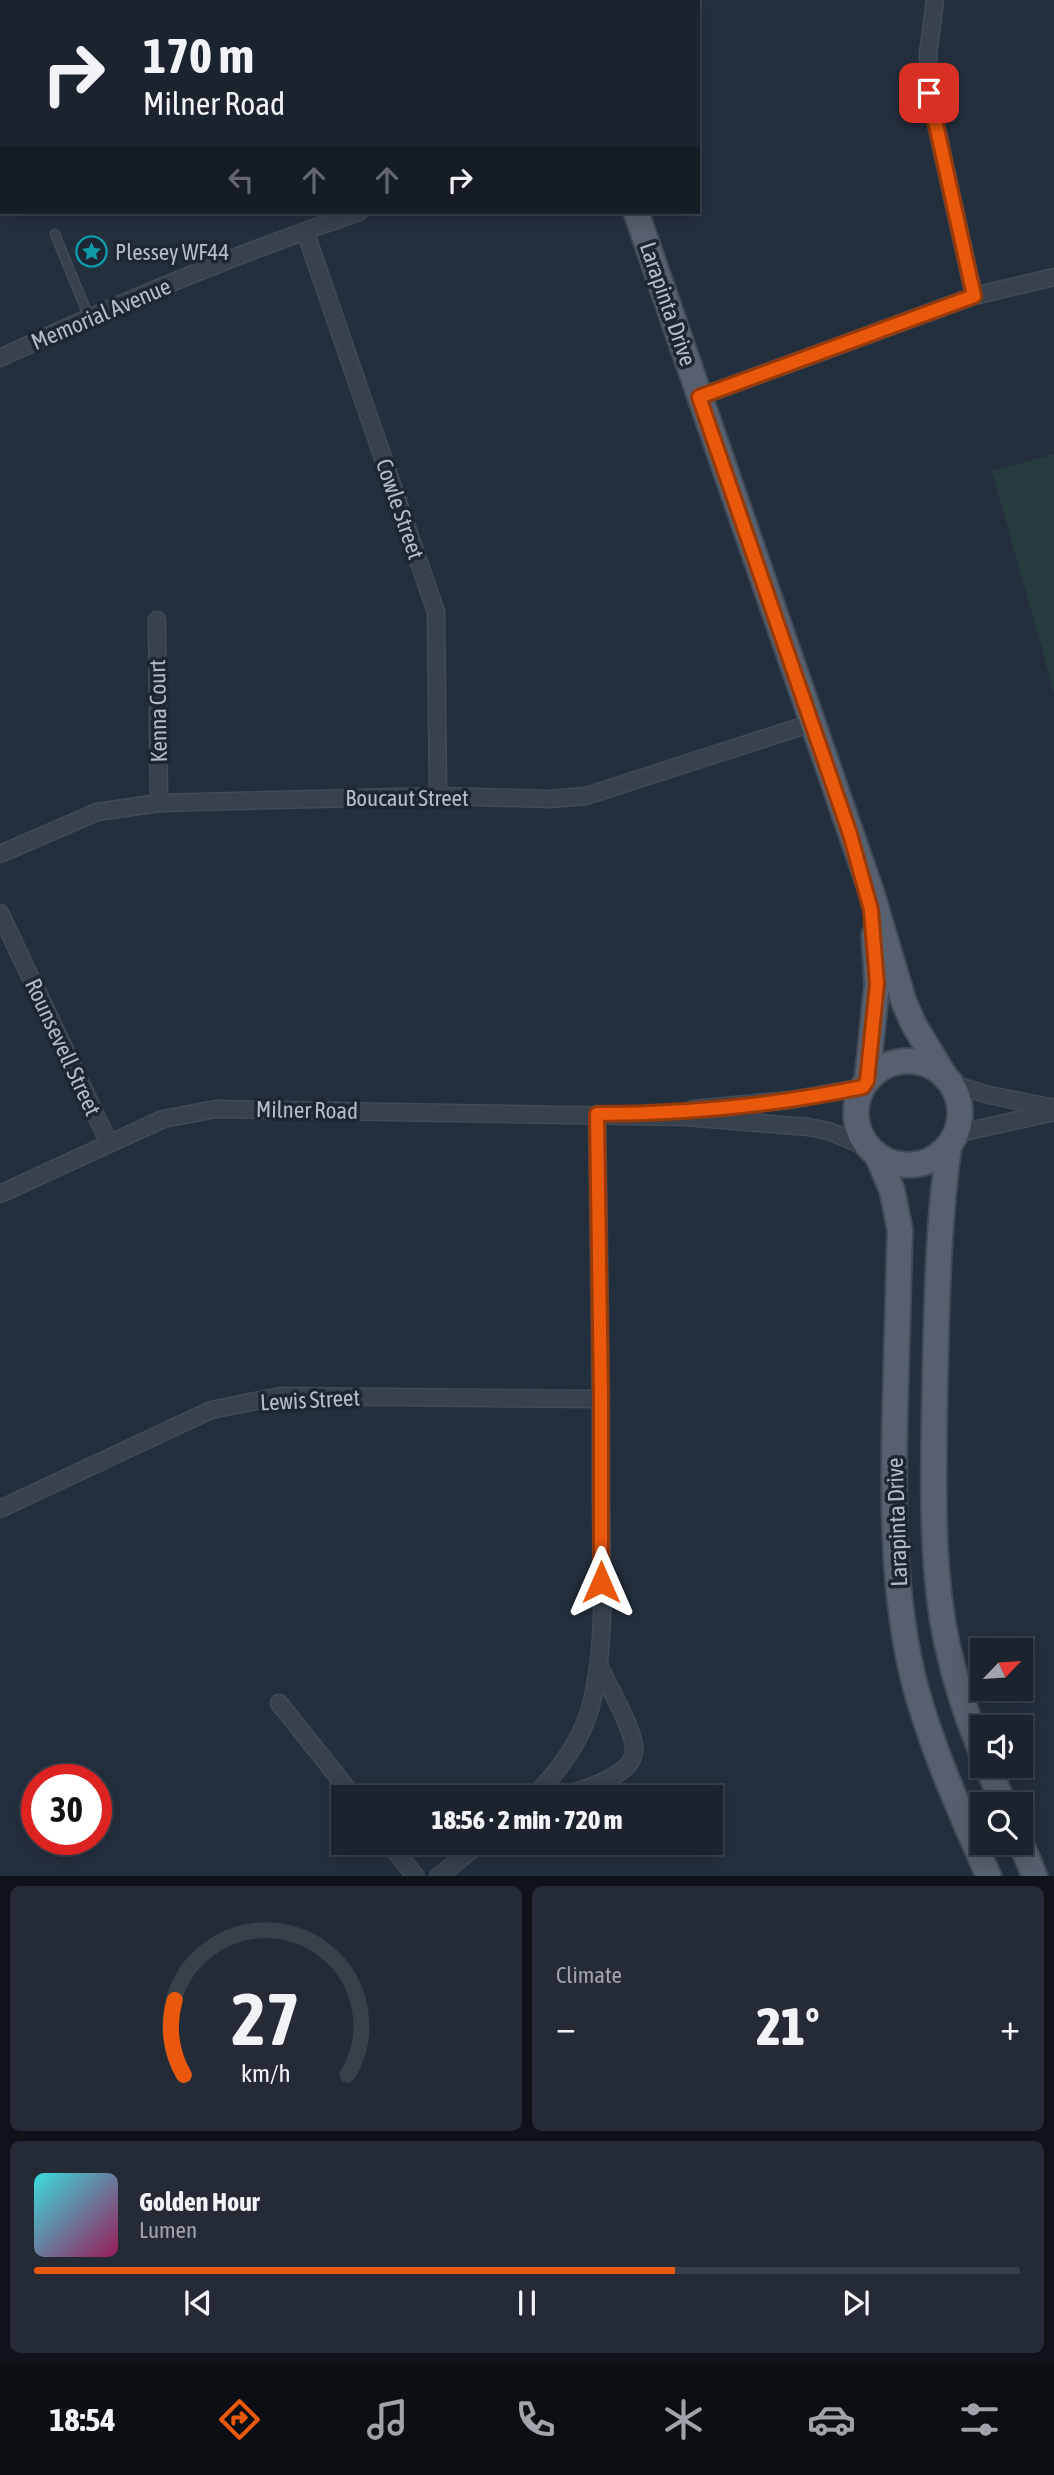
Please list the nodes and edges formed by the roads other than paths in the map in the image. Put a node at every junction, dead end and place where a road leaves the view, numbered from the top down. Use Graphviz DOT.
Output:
graph roads {
  1 [pos="935,0"];
  2 [pos="353,214"];
  3 [pos="637,214"];
  4 [pos="304,231"];
  5 [pos="55,234"];
  6 [pos="1054,277"];
  7 [pos="974,296"];
  8 [pos="89,317"];
  9 [pos="0,358"];
  10 [pos="699,397"];
  11 [pos="157,620"];
  12 [pos="812,723"];
  13 [pos="438,796"];
  14 [pos="159,803"];
  15 [pos="850,834"];
  16 [pos="0,854"];
  17 [pos="0,913"];
  18 [pos="948,1080"];
  19 [pos="865,1084"];
  20 [pos="1054,1110"];
  21 [pos="597,1114"];
  22 [pos="632,1114"];
  23 [pos="952,1140"];
  24 [pos="109,1143"];
  25 [pos="874,1152"];
  26 [pos="0,1194"];
  27 [pos="601,1399"];
  28 [pos="0,1509"];
  29 [pos="598,1665"];
  30 [pos="279,1703"];
  31 [pos="970,1723"];
  32 [pos="344,1785"];
  33 [pos="544,1785"];
  34 [pos="591,1785"];
  35 [pos="399,1855"];
  36 [pos="465,1855"];
  37 [pos="1026,1855"];
  38 [pos="415,1876"];
  39 [pos="439,1876"];
  40 [pos="989,1876"];
  41 [pos="1035,1876"];
  1 -- 7 [label="street"];
  2 -- 4 [label="street, Memorial Avenue"];
  3 -- 10 [label="main road, Larapinta Drive"];
  4 -- 8 [label="street, Memorial Avenue"];
  4 -- 13 [label="street, Cowle Street"];
  5 -- 8 [label="lane"];
  6 -- 7 [label="street"];
  7 -- 10 [label="street"];
  8 -- 9 [label="street, Memorial Avenue"];
  10 -- 12 [label="main road, Larapinta Drive"];
  11 -- 14 [label="street, Kenna Court"];
  12 -- 13 [label="street, Boucaut Street"];
  12 -- 15 [label="main road, Larapinta Drive"];
  13 -- 14 [label="street, Boucaut Street"];
  14 -- 16 [label="street, Boucaut Street"];
  15 -- 18 [label="main road, Larapinta Drive"];
  15 -- 19 [label="main road, Larapinta Drive"];
  17 -- 24 [label="street, Rounsevell Street"];
  18 -- 19 [label="main road"];
  18 -- 20 [label="street"];
  18 -- 23 [label="main road"];
  19 -- 22 [label="street, Milner Road"];
  19 -- 25 [label="main road"];
  20 -- 23 [label="street"];
  21 -- 22 [label="street, Milner Road"];
  21 -- 24 [label="street, Milner Road"];
  21 -- 27 [label="street"];
  22 -- 25 [label="street, Milner Road"];
  23 -- 25 [label="main road"];
  23 -- 31 [label="main road, Larapinta Drive"];
  24 -- 26 [label="street, Milner Road"];
  25 -- 40 [label="main road, Larapinta Drive"];
  27 -- 28 [label="street, Lewis Street"];
  27 -- 29 [label="street"];
  29 -- 33 [label="street"];
  29 -- 34 [label="street"];
  30 -- 32 [label="street"];
  35 -- 38 [label="street"];
  36 -- 39 [label="street"];
  37 -- 41 [label="main road"];
}
